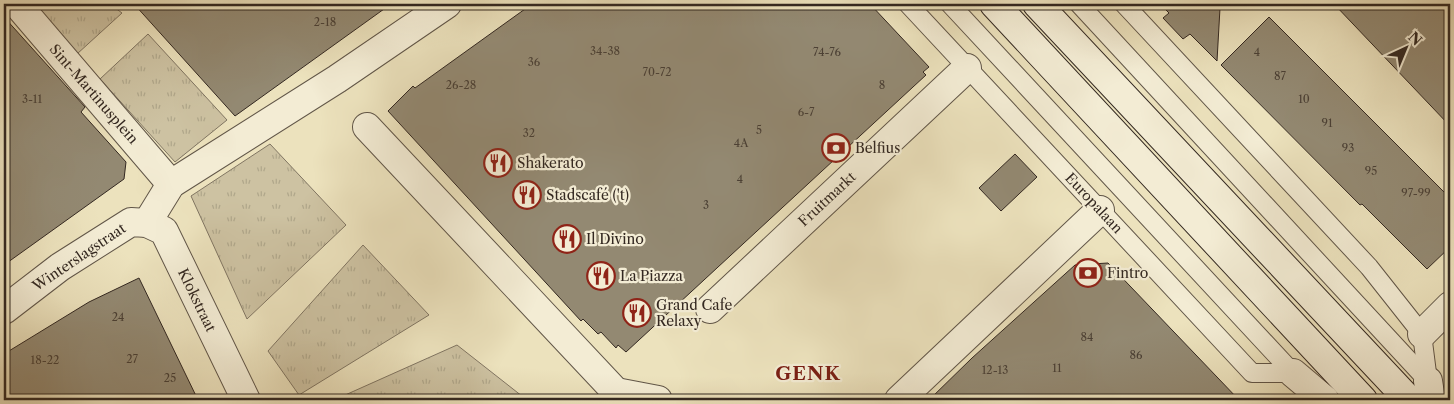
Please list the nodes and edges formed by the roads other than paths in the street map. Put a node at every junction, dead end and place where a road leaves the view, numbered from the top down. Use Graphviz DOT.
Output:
graph roads {
  1 [pos="17,4"];
  2 [pos="448,4"];
  3 [pos="908,4"];
  4 [pos="950,4"];
  5 [pos="994,4"];
  6 [pos="1037,4"];
  7 [pos="1079,4"];
  8 [pos="1124,4"];
  9 [pos="966,68"];
  10 [pos="367,127"];
  11 [pos="171,184"];
  12 [pos="1095,215"];
  13 [pos="139,222"];
  14 [pos="1450,306"];
  15 [pos="710,309"];
  16 [pos="4,310"];
  17 [pos="1422,334"];
  18 [pos="1292,373"];
  19 [pos="1429,391"];
  20 [pos="612,396"];
  21 [pos="246,400"];
  22 [pos="658,400"];
  23 [pos="899,400"];
  24 [pos="1325,400"];
  25 [pos="1363,400"];
  26 [pos="1409,400"];
  1 -- 11 [label="street, Sint-Martinusplein"];
  2 -- 11 [label="street"];
  3 -- 9 [label="lane, Europalaan"];
  4 -- 18 [label="lane"];
  5 -- 25 [label="street"];
  6 -- 26 [label="street"];
  7 -- 19 [label="lane"];
  8 -- 17 [label="lane"];
  9 -- 12 [label="lane, Europalaan"];
  9 -- 15 [label="street, Fruitmarkt"];
  10 -- 20 [label="street"];
  11 -- 13 [label="street"];
  12 -- 18 [label="lane, Europalaan"];
  12 -- 23 [label="street"];
  13 -- 16 [label="street, Winterslagstraat"];
  13 -- 21 [label="street, Klokstraat"];
  14 -- 17 [label="street"];
  17 -- 19 [label="lane"];
  18 -- 24 [label="street"];
  20 -- 22 [label="street"];
}
